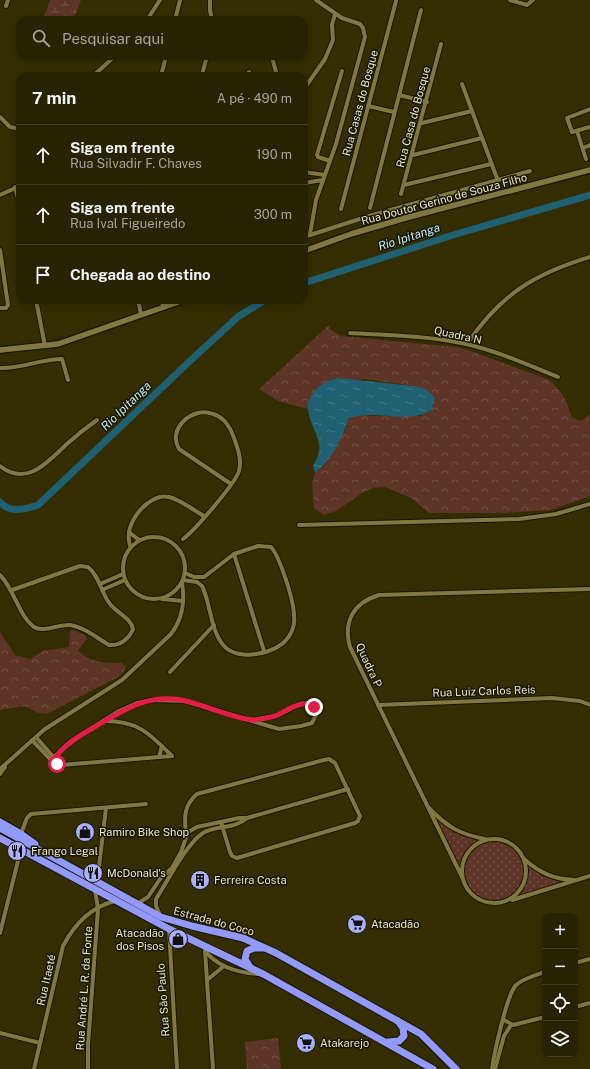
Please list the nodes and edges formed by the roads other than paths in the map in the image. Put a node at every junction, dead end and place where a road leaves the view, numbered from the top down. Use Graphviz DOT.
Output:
graph roads {
  1 [pos="8,0"];
  2 [pos="160,0"];
  3 [pos="180,0"];
  4 [pos="210,0"];
  5 [pos="316,0"];
  6 [pos="510,0"];
  7 [pos="533,0"];
  8 [pos="396,1"];
  9 [pos="6,6"];
  10 [pos="421,10"];
  11 [pos="335,14"];
  12 [pos="150,16"];
  13 [pos="176,16"];
  14 [pos="212,16"];
  15 [pos="441,44"];
  16 [pos="111,60"];
  17 [pos="165,60"];
  18 [pos="206,60"];
  19 [pos="273,60"];
  20 [pos="342,71"];
  21 [pos="97,72"];
  22 [pos="161,72"];
  23 [pos="203,72"];
  24 [pos="276,72"];
  25 [pos="308,82"];
  26 [pos="462,84"];
  27 [pos="398,95"];
  28 [pos="427,102"];
  29 [pos="368,106"];
  30 [pos="590,109"];
  31 [pos="472,111"];
  32 [pos="394,112"];
  33 [pos="0,117"];
  34 [pos="422,123"];
  35 [pos="590,127"];
  36 [pos="16,129"];
  37 [pos="577,131"];
  38 [pos="482,138"];
  39 [pos="590,145"];
  40 [pos="583,148"];
  41 [pos="413,155"];
  42 [pos="586,159"];
  43 [pos="330,161"];
  44 [pos="491,164"];
  45 [pos="590,170"];
  46 [pos="530,171"];
  47 [pos="308,173"];
  48 [pos="324,175"];
  49 [pos="323,180"];
  50 [pos="498,181"];
  51 [pos="308,182"];
  52 [pos="404,185"];
  53 [pos="16,188"];
  54 [pos="401,194"];
  55 [pos="0,195"];
  56 [pos="370,208"];
  57 [pos="341,209"];
  58 [pos="310,234"];
  59 [pos="0,250"];
  60 [pos="308,250"];
  61 [pos="589,258"];
  62 [pos="37,304"];
  63 [pos="139,304"];
  64 [pos="161,304"];
  65 [pos="0,308"];
  66 [pos="141,314"];
  67 [pos="350,333"];
  68 [pos="467,344"];
  69 [pos="45,346"];
  70 [pos="0,350"];
  71 [pos="0,368"];
  72 [pos="558,377"];
  73 [pos="68,380"];
  74 [pos="97,420"];
  75 [pos="0,466"];
  76 [pos="231,484"];
  77 [pos="590,504"];
  78 [pos="204,516"];
  79 [pos="299,525"];
  80 [pos="129,532"];
  81 [pos="182,539"];
  82 [pos="139,540"];
  83 [pos="130,546"];
  84 [pos="234,554"];
  85 [pos="185,572"];
  86 [pos="123,574"];
  87 [pos="0,575"];
  88 [pos="204,577"];
  89 [pos="125,580"];
  90 [pos="183,581"];
  91 [pos="100,584"];
  92 [pos="202,586"];
  93 [pos="590,589"];
  94 [pos="12,590"];
  95 [pos="102,590"];
  96 [pos="160,599"];
  97 [pos="183,602"];
  98 [pos="214,625"];
  99 [pos="216,630"];
  100 [pos="209,631"];
  101 [pos="264,652"];
  102 [pos="170,672"];
  103 [pos="378,705"];
  104 [pos="590,705"];
  105 [pos="118,712"];
  106 [pos="269,718"];
  107 [pos="252,720"];
  108 [pos="104,721"];
  109 [pos="121,721"];
  110 [pos="268,726"];
  111 [pos="36,736"];
  112 [pos="32,740"];
  113 [pos="162,746"];
  114 [pos="51,757"];
  115 [pos="159,757"];
  116 [pos="11,760"];
  117 [pos="0,769"];
  118 [pos="0,774"];
  119 [pos="348,789"];
  120 [pos="146,804"];
  121 [pos="426,804"];
  122 [pos="106,808"];
  123 [pos="247,818"];
  124 [pos="0,822"];
  125 [pos="221,822"];
  126 [pos="0,828"];
  127 [pos="223,828"];
  128 [pos="188,832"];
  129 [pos="21,834"];
  130 [pos="0,838"];
  131 [pos="197,838"];
  132 [pos="486,839"];
  133 [pos="183,846"];
  134 [pos="21,849"];
  135 [pos="188,849"];
  136 [pos="49,856"];
  137 [pos="524,858"];
  138 [pos="590,876"];
  139 [pos="462,877"];
  140 [pos="576,880"];
  141 [pos="96,886"];
  142 [pos="155,887"];
  143 [pos="161,891"];
  144 [pos="116,901"];
  145 [pos="505,902"];
  146 [pos="136,905"];
  147 [pos="98,908"];
  148 [pos="161,917"];
  149 [pos="169,929"];
  150 [pos="0,933"];
  151 [pos="199,943"];
  152 [pos="266,948"];
  153 [pos="205,950"];
  154 [pos="590,959"];
  155 [pos="578,962"];
  156 [pos="224,966"];
  157 [pos="250,967"];
  158 [pos="542,973"];
  159 [pos="265,974"];
  160 [pos="207,980"];
  161 [pos="590,1002"];
  162 [pos="578,1006"];
  163 [pos="396,1018"];
  164 [pos="542,1018"];
  165 [pos="504,1020"];
  166 [pos="511,1025"];
  167 [pos="0,1033"];
  168 [pos="386,1042"];
  169 [pos="40,1043"];
  170 [pos="498,1050"];
  171 [pos="34,1069"];
  172 [pos="88,1069"];
  173 [pos="177,1069"];
  174 [pos="212,1069"];
  175 [pos="433,1069"];
  176 [pos="456,1069"];
  177 [pos="494,1069"];
  1 -- 9 [label="street"];
  2 -- 12 [label="street"];
  3 -- 13 [label="street"];
  4 -- 14 [label="street"];
  5 -- 11 [label="street"];
  6 -- 7 [label="street"];
  8 -- 29 [label="street, Rua Casas do Bosque"];
  10 -- 27 [label="street"];
  11 -- 25 [label="street"];
  11 -- 43 [label="street"];
  15 -- 28 [label="street, Rua Casa do Bosque"];
  16 -- 21 [label="street"];
  17 -- 22 [label="street"];
  18 -- 23 [label="street"];
  19 -- 24 [label="street"];
  20 -- 43 [label="street"];
  26 -- 31 [label="street"];
  27 -- 28 [label="street"];
  27 -- 32 [label="street"];
  28 -- 34 [label="street, Rua Casa do Bosque"];
  29 -- 32 [label="street"];
  29 -- 57 [label="street, Rua Casas do Bosque"];
  30 -- 37 [label="street"];
  31 -- 34 [label="street"];
  31 -- 38 [label="street"];
  32 -- 56 [label="street"];
  33 -- 36 [label="street"];
  34 -- 41 [label="street, Rua Casa do Bosque"];
  35 -- 37 [label="street"];
  37 -- 40 [label="street"];
  38 -- 41 [label="street"];
  38 -- 44 [label="street"];
  39 -- 40 [label="street"];
  40 -- 42 [label="street"];
  41 -- 52 [label="street, Rua Casa do Bosque"];
  43 -- 48 [label="street"];
  44 -- 50 [label="street"];
  44 -- 52 [label="street"];
  45 -- 60 [label="main road, Rua Doutor Gerino de Souza Filho"];
  46 -- 50 [label="street, Rua Doutor Gerino de Souza Filho"];
  47 -- 48 [label="street"];
  48 -- 49 [label="street"];
  49 -- 51 [label="street"];
  49 -- 58 [label="street"];
  50 -- 58 [label="street, Rua Doutor Gerino de Souza Filho"];
  52 -- 54 [label="street, Rua Casa do Bosque"];
  53 -- 55 [label="street"];
  59 -- 65 [label="street"];
  61 -- 68 [label="street"];
  62 -- 69 [label="street"];
  63 -- 66 [label="street"];
  64 -- 66 [label="main road"];
  66 -- 69 [label="main road"];
  67 -- 68 [label="street, Quadra N"];
  68 -- 72 [label="street, Quadra N"];
  69 -- 70 [label="main road"];
  71 -- 73 [label="street"];
  74 -- 75 [label="street"];
  76 -- 76 [label="street"];
  76 -- 78 [label="street"];
  77 -- 79 [label="street"];
  78 -- 80 [label="street"];
  78 -- 81 [label="street"];
  80 -- 82 [label="street"];
  80 -- 83 [label="street"];
  82 -- 83 [label="street"];
  82 -- 85 [label="street"];
  83 -- 86 [label="street"];
  84 -- 88 [label="street"];
  84 -- 101 [label="street"];
  84 -- 101 [label="street"];
  85 -- 88 [label="street"];
  85 -- 90 [label="street"];
  86 -- 89 [label="street"];
  86 -- 91 [label="street"];
  87 -- 94 [label="street"];
  88 -- 92 [label="street"];
  89 -- 95 [label="street"];
  89 -- 96 [label="street"];
  90 -- 92 [label="street"];
  90 -- 96 [label="street"];
  90 -- 97 [label="street"];
  91 -- 94 [label="street"];
  91 -- 95 [label="street"];
  92 -- 98 [label="street"];
  93 -- 103 [label="street, Quadra P"];
  94 -- 95 [label="street"];
  96 -- 97 [label="street"];
  97 -- 111 [label="street"];
  98 -- 99 [label="street"];
  98 -- 100 [label="street"];
  99 -- 100 [label="street"];
  99 -- 101 [label="street"];
  100 -- 102 [label="street"];
  103 -- 104 [label="street, Rua Luiz Carlos Reis"];
  103 -- 121 [label="street, Quadra P"];
  105 -- 107 [label="street"];
  105 -- 108 [label="street"];
  105 -- 109 [label="street"];
  106 -- 107 [label="street"];
  106 -- 110 [label="street"];
  106 -- 110 [label="street"];
  107 -- 110 [label="street"];
  108 -- 109 [label="street"];
  108 -- 114 [label="street"];
  109 -- 113 [label="street"];
  111 -- 112 [label="street"];
  111 -- 114 [label="street"];
  112 -- 114 [label="street"];
  112 -- 116 [label="street"];
  113 -- 115 [label="street"];
  113 -- 115 [label="street"];
  114 -- 115 [label="street"];
  116 -- 117 [label="street"];
  116 -- 118 [label="street"];
  119 -- 123 [label="street"];
  119 -- 127 [label="street"];
  119 -- 128 [label="street"];
  120 -- 122 [label="street"];
  121 -- 132 [label="street"];
  121 -- 139 [label="street, Quadra P"];
  122 -- 129 [label="street"];
  122 -- 141 [label="street, Rua André L. R. da Fonte"];
  123 -- 125 [label="street"];
  123 -- 127 [label="street"];
  124 -- 129 [label="highway"];
  125 -- 127 [label="street"];
  125 -- 128 [label="street"];
  126 -- 136 [label="highway, Estrada do Coco"];
  127 -- 131 [label="street"];
  128 -- 131 [label="street"];
  128 -- 133 [label="street"];
  129 -- 136 [label="highway"];
  130 -- 134 [label="highway, Estrada do Coco"];
  131 -- 135 [label="street"];
  132 -- 137 [label="street"];
  132 -- 139 [label="street"];
  133 -- 135 [label="street"];
  133 -- 142 [label="street"];
  134 -- 141 [label="highway, Estrada do Coco"];
  134 -- 150 [label="street"];
  135 -- 143 [label="street"];
  136 -- 141 [label="highway, Estrada do Coco"];
  137 -- 140 [label="street"];
  137 -- 145 [label="street"];
  138 -- 140 [label="street"];
  139 -- 145 [label="street"];
  140 -- 145 [label="street"];
  141 -- 144 [label="highway, Estrada do Coco"];
  141 -- 146 [label="highway, Estrada do Coco"];
  141 -- 147 [label="street, Rua André L. R. da Fonte"];
  142 -- 143 [label="street"];
  142 -- 146 [label="street"];
  143 -- 148 [label="street"];
  144 -- 147 [label="street"];
  144 -- 149 [label="highway, Estrada do Coco"];
  146 -- 148 [label="highway, Estrada do Coco"];
  147 -- 169 [label="street, Rua Itaeté"];
  147 -- 172 [label="street, Rua André L. R. da Fonte"];
  148 -- 152 [label="highway, Estrada do Coco"];
  149 -- 151 [label="highway, Estrada do Coco"];
  149 -- 173 [label="street, Rua São Paulo"];
  151 -- 153 [label="street"];
  151 -- 157 [label="highway, Estrada do Coco"];
  152 -- 157 [label="highway"];
  152 -- 163 [label="highway, Estrada do Coco"];
  153 -- 156 [label="street"];
  153 -- 160 [label="street"];
  154 -- 155 [label="street"];
  156 -- 159 [label="street"];
  156 -- 160 [label="street"];
  157 -- 159 [label="highway, Estrada do Coco"];
  158 -- 165 [label="street"];
  159 -- 168 [label="highway, Estrada do Coco"];
  160 -- 174 [label="street"];
  161 -- 162 [label="street"];
  163 -- 168 [label="highway"];
  163 -- 176 [label="highway, Estrada do Coco"];
  164 -- 166 [label="street"];
  165 -- 166 [label="street"];
  165 -- 170 [label="street"];
  166 -- 170 [label="street"];
  167 -- 169 [label="street"];
  168 -- 175 [label="highway, Estrada do Coco"];
  169 -- 171 [label="street, Rua Itaeté"];
  170 -- 177 [label="street"];
}
